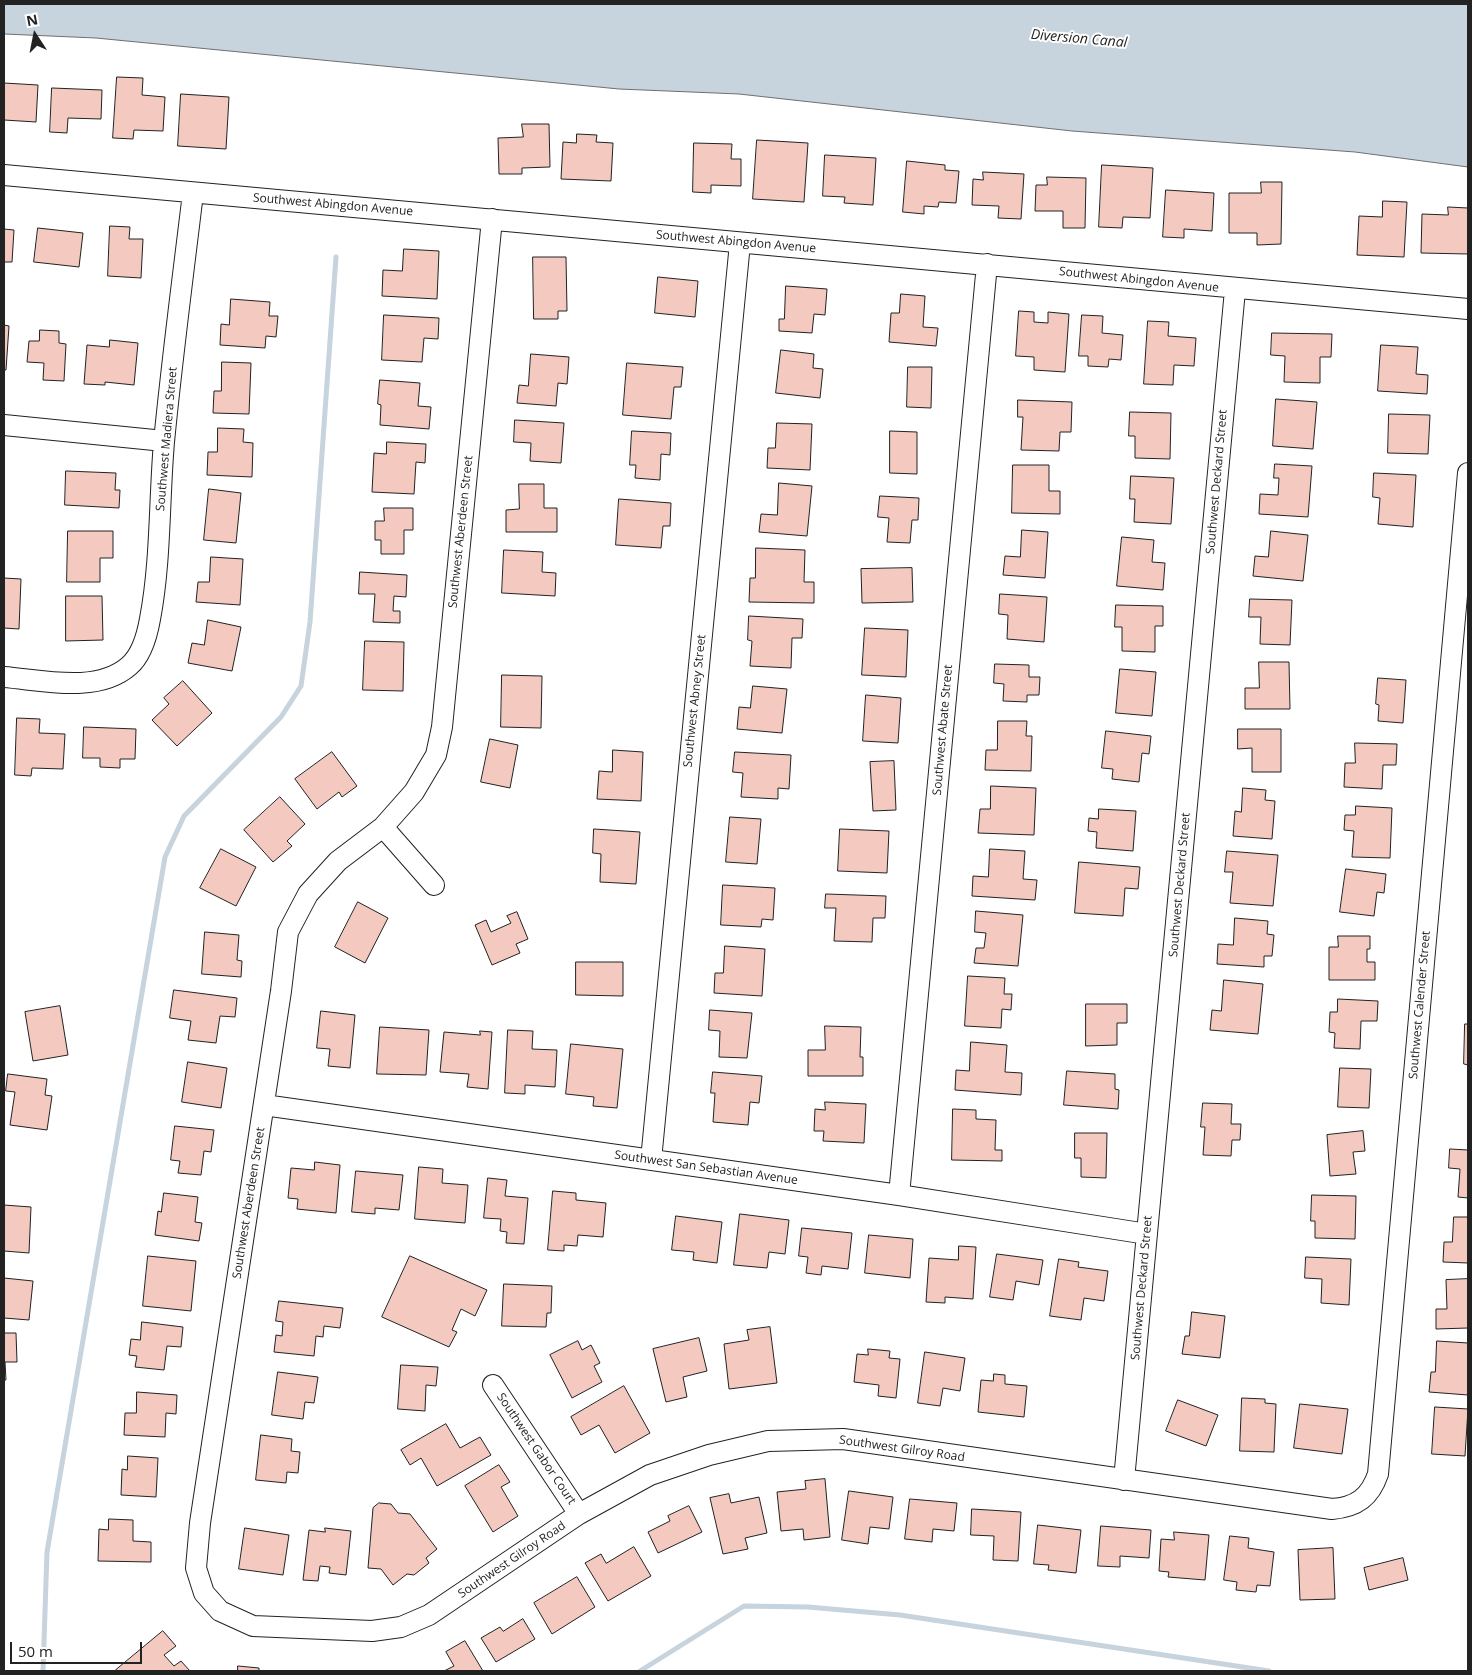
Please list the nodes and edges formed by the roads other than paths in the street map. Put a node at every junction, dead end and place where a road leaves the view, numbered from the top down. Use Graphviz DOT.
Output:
graph roads {
  1 [pos="4,175"];
  2 [pos="193,193"];
  3 [pos="492,219"];
  4 [pos="740,242"];
  5 [pos="987,264"];
  6 [pos="1235,290"];
  7 [pos="1468,310"];
  8 [pos="4,426"];
  9 [pos="164,441"];
  10 [pos="1468,473"];
  11 [pos="4,677"];
  12 [pos="383,827"];
  13 [pos="434,885"];
  14 [pos="264,1105"];
  15 [pos="651,1160"];
  16 [pos="899,1195"];
  17 [pos="1147,1234"];
  18 [pos="493,1385"];
  19 [pos="1124,1480"];
  20 [pos="1332,1510"];
  21 [pos="579,1514"];
  22 [pos="220,1611"];
  1 -- 2 [label="street, Southwest Abingdon Avenue"];
  2 -- 3 [label="street, Southwest Abingdon Avenue"];
  2 -- 9 [label="street, Southwest Madiera Street"];
  3 -- 4 [label="street, Southwest Abingdon Avenue"];
  3 -- 12 [label="street, Southwest Aberdeen Street"];
  4 -- 5 [label="street, Southwest Abingdon Avenue"];
  4 -- 15 [label="street, Southwest Abney Street"];
  5 -- 6 [label="street, Southwest Abingdon Avenue"];
  5 -- 16 [label="street, Southwest Abate Street"];
  6 -- 7 [label="street, Southwest Abingdon Avenue"];
  6 -- 17 [label="street, Southwest Deckard Street"];
  8 -- 9 [label="street"];
  9 -- 11 [label="street, Southwest Madiera Street"];
  10 -- 20 [label="street, Southwest Calender Street"];
  12 -- 13 [label="street"];
  12 -- 14 [label="street, Southwest Aberdeen Street"];
  14 -- 15 [label="street, Southwest San Sebastian Avenue"];
  14 -- 22 [label="street, Southwest Aberdeen Street"];
  15 -- 16 [label="street, Southwest San Sebastian Avenue"];
  16 -- 17 [label="street, Southwest San Sebastian Avenue"];
  17 -- 19 [label="street, Southwest Deckard Street"];
  18 -- 21 [label="street, Southwest Gabor Court"];
  19 -- 20 [label="street, Southwest Gilroy Road"];
  19 -- 21 [label="street, Southwest Gilroy Road"];
  21 -- 22 [label="street, Southwest Gilroy Road"];
}
